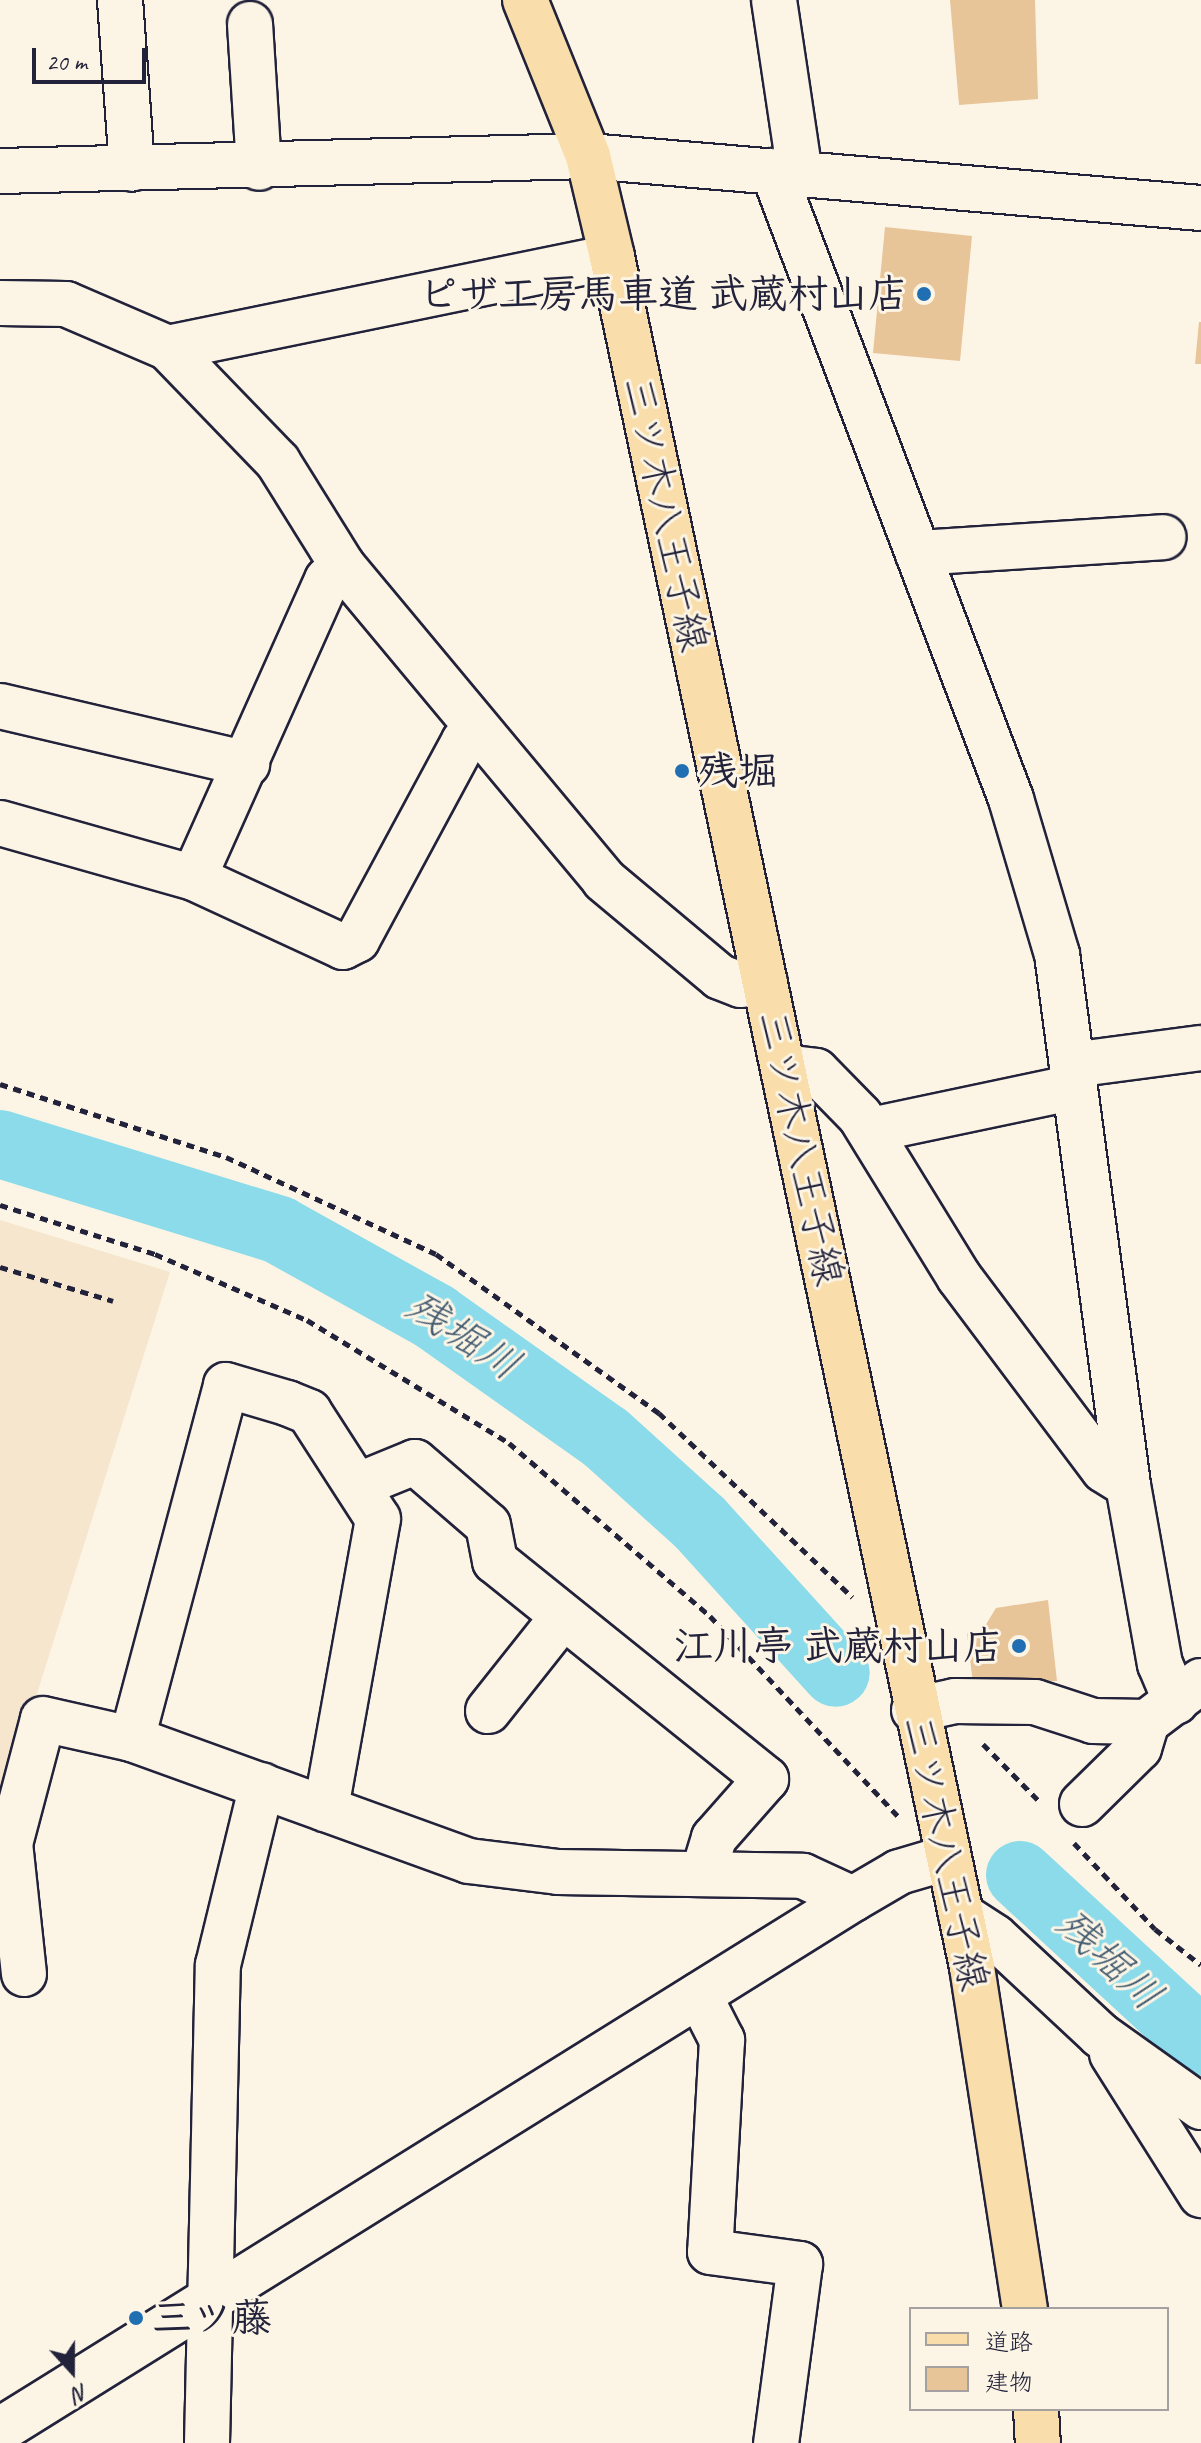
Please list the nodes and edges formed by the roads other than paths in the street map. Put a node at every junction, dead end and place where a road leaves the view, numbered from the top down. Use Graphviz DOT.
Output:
graph roads {
  1 [pos="120,0"];
  2 [pos="525,0"];
  3 [pos="774,0"];
  4 [pos="250,24"];
  5 [pos="588,156"];
  6 [pos="259,168"];
  7 [pos="132,169"];
  8 [pos="0,171"];
  9 [pos="786,172"];
  10 [pos="1201,208"];
  11 [pos="612,257"];
  12 [pos="0,303"];
  13 [pos="168,348"];
  14 [pos="1163,537"];
  15 [pos="918,553"];
  16 [pos="342,565"];
  17 [pos="0,706"];
  18 [pos="479,732"];
  19 [pos="247,764"];
  20 [pos="0,823"];
  21 [pos="194,878"];
  22 [pos="765,982"];
  23 [pos="1201,1048"];
  24 [pos="784,1067"];
  25 [pos="1073,1076"];
  26 [pos="871,1130"];
  27 [pos="361,1484"];
  28 [pos="1128,1485"];
  29 [pos="561,1619"];
  30 [pos="1175,1702"];
  31 [pos="914,1710"];
  32 [pos="488,1711"];
  33 [pos="132,1739"];
  34 [pos="262,1785"];
  35 [pos="1082,1804"];
  36 [pos="326,1809"];
  37 [pos="5,1842"];
  38 [pos="947,1858"];
  39 [pos="704,1870"];
  40 [pos="853,1899"];
  41 [pos="961,1915"];
  42 [pos="24,1974"];
  43 [pos="699,1995"];
  44 [pos="1100,2035"];
  45 [pos="1201,2107"];
  46 [pos="1201,2195"];
  47 [pos="205,2299"];
  48 [pos="1025,2307"];
  49 [pos="1036,2411"];
  50 [pos="0,2430"];
  51 [pos="207,2443"];
  52 [pos="776,2443"];
  53 [pos="1038,2443"];
  1 -- 7 [label="street"];
  2 -- 5 [label="main road, 三ツ木八王子線"];
  3 -- 9 [label="street"];
  4 -- 6 [label="street"];
  5 -- 6 [label="street"];
  5 -- 9 [label="street"];
  5 -- 11 [label="main road, 三ツ木八王子線"];
  6 -- 7 [label="street"];
  7 -- 8 [label="street"];
  9 -- 10 [label="street"];
  9 -- 15 [label="street"];
  11 -- 13 [label="street"];
  11 -- 22 [label="main road, 三ツ木八王子線"];
  12 -- 13 [label="street"];
  13 -- 16 [label="street"];
  14 -- 15 [label="street"];
  15 -- 25 [label="street"];
  16 -- 18 [label="street"];
  16 -- 19 [label="street"];
  17 -- 19 [label="street"];
  18 -- 21 [label="street"];
  18 -- 22 [label="street"];
  19 -- 21 [label="street"];
  20 -- 21 [label="street"];
  22 -- 24 [label="main road, 三ツ木八王子線"];
  23 -- 25 [label="street"];
  24 -- 26 [label="street"];
  24 -- 31 [label="main road, 三ツ木八王子線"];
  25 -- 26 [label="street"];
  25 -- 28 [label="street"];
  26 -- 28 [label="street"];
  27 -- 29 [label="street"];
  27 -- 33 [label="street"];
  27 -- 36 [label="street"];
  28 -- 30 [label="street"];
  29 -- 32 [label="street"];
  29 -- 39 [label="street"];
  30 -- 31 [label="street"];
  30 -- 35 [label="street"];
  31 -- 38 [label="main road, 三ツ木八王子線"];
  33 -- 34 [label="street"];
  33 -- 37 [label="street"];
  34 -- 36 [label="street"];
  34 -- 47 [label="street"];
  36 -- 39 [label="street"];
  37 -- 42 [label="street"];
  38 -- 40 [label="street"];
  38 -- 41 [label="main road, 三ツ木八王子線"];
  39 -- 40 [label="street"];
  40 -- 43 [label="street"];
  41 -- 44 [label="street"];
  41 -- 48 [label="main road, 三ツ木八王子線"];
  43 -- 47 [label="street"];
  43 -- 52 [label="street"];
  44 -- 45 [label="street"];
  44 -- 46 [label="street"];
  47 -- 50 [label="street"];
  47 -- 51 [label="street"];
  49 -- 53 [label="main road"];
}
